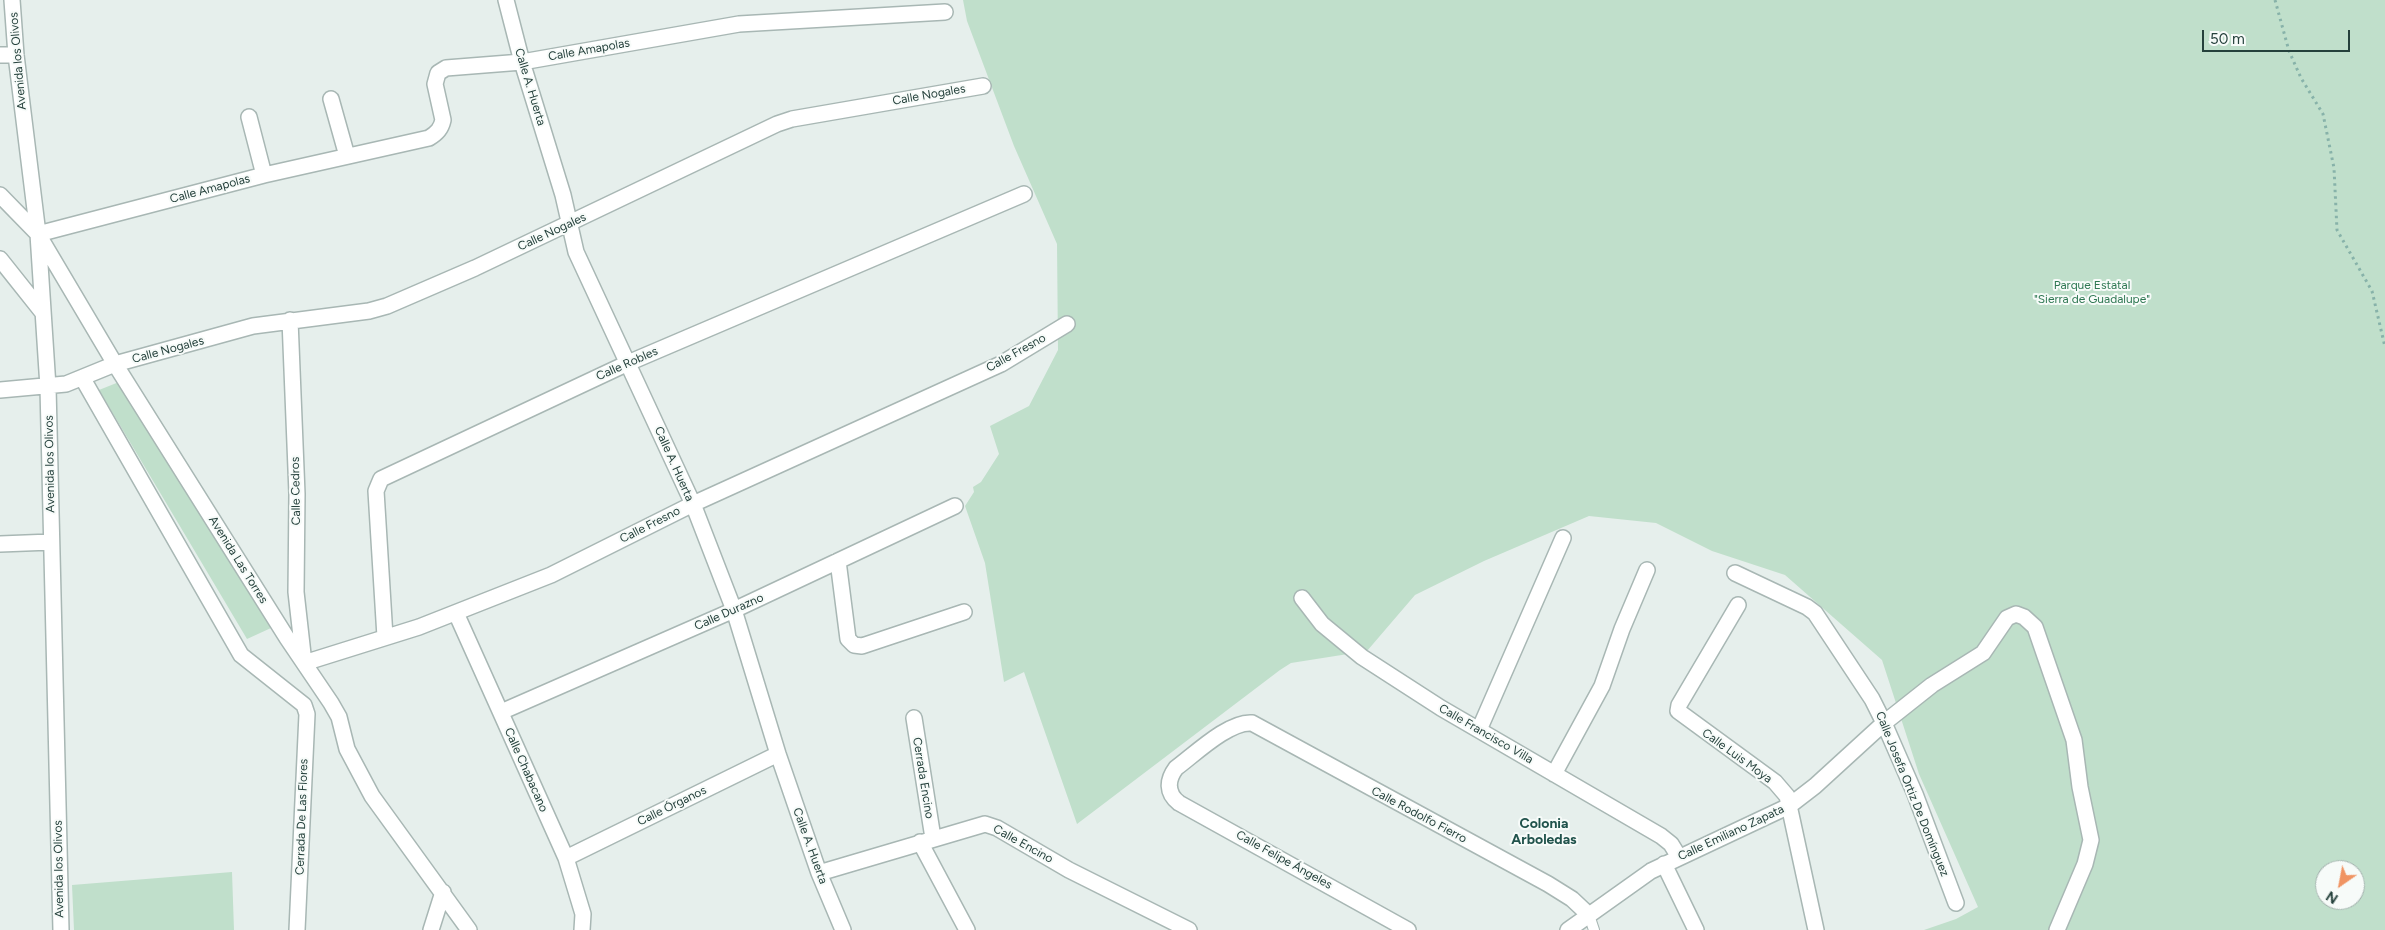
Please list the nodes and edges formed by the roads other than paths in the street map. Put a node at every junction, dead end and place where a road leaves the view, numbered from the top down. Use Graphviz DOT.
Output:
graph roads {
  1 [pos="12,0"];
  2 [pos="506,0"];
  3 [pos="944,12"];
  4 [pos="0,55"];
  5 [pos="16,55"];
  6 [pos="522,62"];
  7 [pos="983,86"];
  8 [pos="331,99"];
  9 [pos="248,116"];
  10 [pos="347,156"];
  11 [pos="264,175"];
  12 [pos="0,194"];
  13 [pos="1024,194"];
  14 [pos="568,224"];
  15 [pos="38,234"];
  16 [pos="0,259"];
  17 [pos="43,314"];
  18 [pos="290,320"];
  19 [pos="1067,324"];
  20 [pos="628,363"];
  21 [pos="115,364"];
  22 [pos="83,379"];
  23 [pos="48,387"];
  24 [pos="0,390"];
  25 [pos="692,504"];
  26 [pos="955,506"];
  27 [pos="1563,538"];
  28 [pos="51,542"];
  29 [pos="0,544"];
  30 [pos="838,561"];
  31 [pos="1647,570"];
  32 [pos="1735,573"];
  33 [pos="1302,598"];
  34 [pos="1738,605"];
  35 [pos="734,610"];
  36 [pos="964,612"];
  37 [pos="456,613"];
  38 [pos="385,638"];
  39 [pos="304,663"];
  40 [pos="501,712"];
  41 [pos="914,718"];
  42 [pos="1884,723"];
  43 [pos="1479,730"];
  44 [pos="778,754"];
  45 [pos="1554,774"];
  46 [pos="1169,783"];
  47 [pos="1790,806"];
  48 [pos="927,840"];
  49 [pos="1679,857"];
  50 [pos="566,858"];
  51 [pos="1664,864"];
  52 [pos="819,873"];
  53 [pos="443,892"];
  54 [pos="1956,903"];
  55 [pos="1589,915"];
  56 [pos="61,930"];
  57 [pos="297,930"];
  58 [pos="431,930"];
  59 [pos="469,930"];
  60 [pos="582,930"];
  61 [pos="843,930"];
  62 [pos="966,930"];
  63 [pos="1190,930"];
  64 [pos="1408,930"];
  65 [pos="1568,930"];
  66 [pos="1594,930"];
  67 [pos="1696,930"];
  68 [pos="1816,930"];
  69 [pos="2057,930"];
  1 -- 5 [label="street, Avenida los Olivos"];
  2 -- 6 [label="street, Calle A. Huerta"];
  3 -- 6 [label="street, Calle Amapolas"];
  4 -- 5 [label="street"];
  5 -- 15 [label="street, Avenida los Olivos"];
  6 -- 10 [label="street, Calle Amapolas"];
  6 -- 14 [label="street, Calle A. Huerta"];
  7 -- 14 [label="street, Calle Nogales"];
  8 -- 10 [label="street"];
  9 -- 11 [label="street"];
  10 -- 11 [label="street, Calle Amapolas"];
  11 -- 15 [label="street, Calle Amapolas"];
  12 -- 15 [label="street, Avenida Las Torres"];
  13 -- 20 [label="street, Calle Robles"];
  14 -- 18 [label="street, Calle Nogales"];
  14 -- 20 [label="street, Calle A. Huerta"];
  15 -- 17 [label="street, Avenida los Olivos"];
  15 -- 21 [label="street, Avenida Las Torres"];
  16 -- 17 [label="street"];
  17 -- 23 [label="street, Avenida los Olivos"];
  18 -- 21 [label="street, Calle Nogales"];
  18 -- 39 [label="street, Calle Cedros"];
  19 -- 25 [label="street, Calle Fresno"];
  20 -- 25 [label="street, Calle A. Huerta"];
  20 -- 38 [label="street, Calle Robles"];
  21 -- 22 [label="street, Calle Nogales"];
  21 -- 39 [label="street, Avenida Las Torres"];
  22 -- 23 [label="street, Calle Nogales"];
  22 -- 57 [label="street, Cerrada De Las Flores"];
  23 -- 24 [label="street, Calle Nogales"];
  23 -- 28 [label="street, Avenida los Olivos"];
  25 -- 35 [label="street, Calle A. Huerta"];
  25 -- 37 [label="street, Calle Fresno"];
  26 -- 30 [label="street, Calle Durazno"];
  27 -- 43 [label="street"];
  28 -- 29 [label="street"];
  28 -- 56 [label="street, Avenida los Olivos"];
  30 -- 35 [label="street, Calle Durazno"];
  30 -- 36 [label="street"];
  31 -- 45 [label="street"];
  32 -- 42 [label="street, Calle Josefa Ortiz De Domínguez"];
  33 -- 43 [label="street, Calle Francisco Villa"];
  34 -- 47 [label="street, Calle Luis Moya"];
  35 -- 40 [label="street, Calle Durazno"];
  35 -- 44 [label="street, Calle A. Huerta"];
  37 -- 38 [label="street, Calle Fresno"];
  37 -- 40 [label="street, Calle Chabacano"];
  38 -- 39 [label="street, Calle Fresno"];
  39 -- 53 [label="street, Avenida Las Torres"];
  40 -- 50 [label="street, Calle Chabacano"];
  41 -- 48 [label="street, Cerrada Encino"];
  42 -- 47 [label="street, Calle Emiliano Zapata"];
  42 -- 54 [label="street, Calle Josefa Ortiz De Domínguez"];
  42 -- 69 [label="street, Calle Emiliano Zapata"];
  43 -- 45 [label="street, Calle Francisco Villa"];
  44 -- 50 [label="street, Calle Órganos"];
  44 -- 52 [label="street, Calle A. Huerta"];
  45 -- 49 [label="street, Calle Francisco Villa"];
  46 -- 55 [label="street, Calle Rodolfo Fierro"];
  46 -- 64 [label="street, Calle Felipe Ángeles"];
  47 -- 49 [label="street, Calle Emiliano Zapata"];
  47 -- 68 [label="street, Calle Luis Moya"];
  48 -- 52 [label="street, Calle Encino"];
  48 -- 62 [label="street, Cerrada Encino"];
  48 -- 63 [label="street, Calle Encino"];
  49 -- 51 [label="street, Calle Emiliano Zapata"];
  50 -- 60 [label="street, Calle Chabacano"];
  51 -- 55 [label="street, Calle Emiliano Zapata"];
  51 -- 67 [label="street"];
  52 -- 61 [label="street, Calle A. Huerta"];
  53 -- 58 [label="street"];
  53 -- 59 [label="street, Avenida Las Torres"];
  55 -- 65 [label="street, Calle Emiliano Zapata"];
  55 -- 66 [label="lane"];
}
